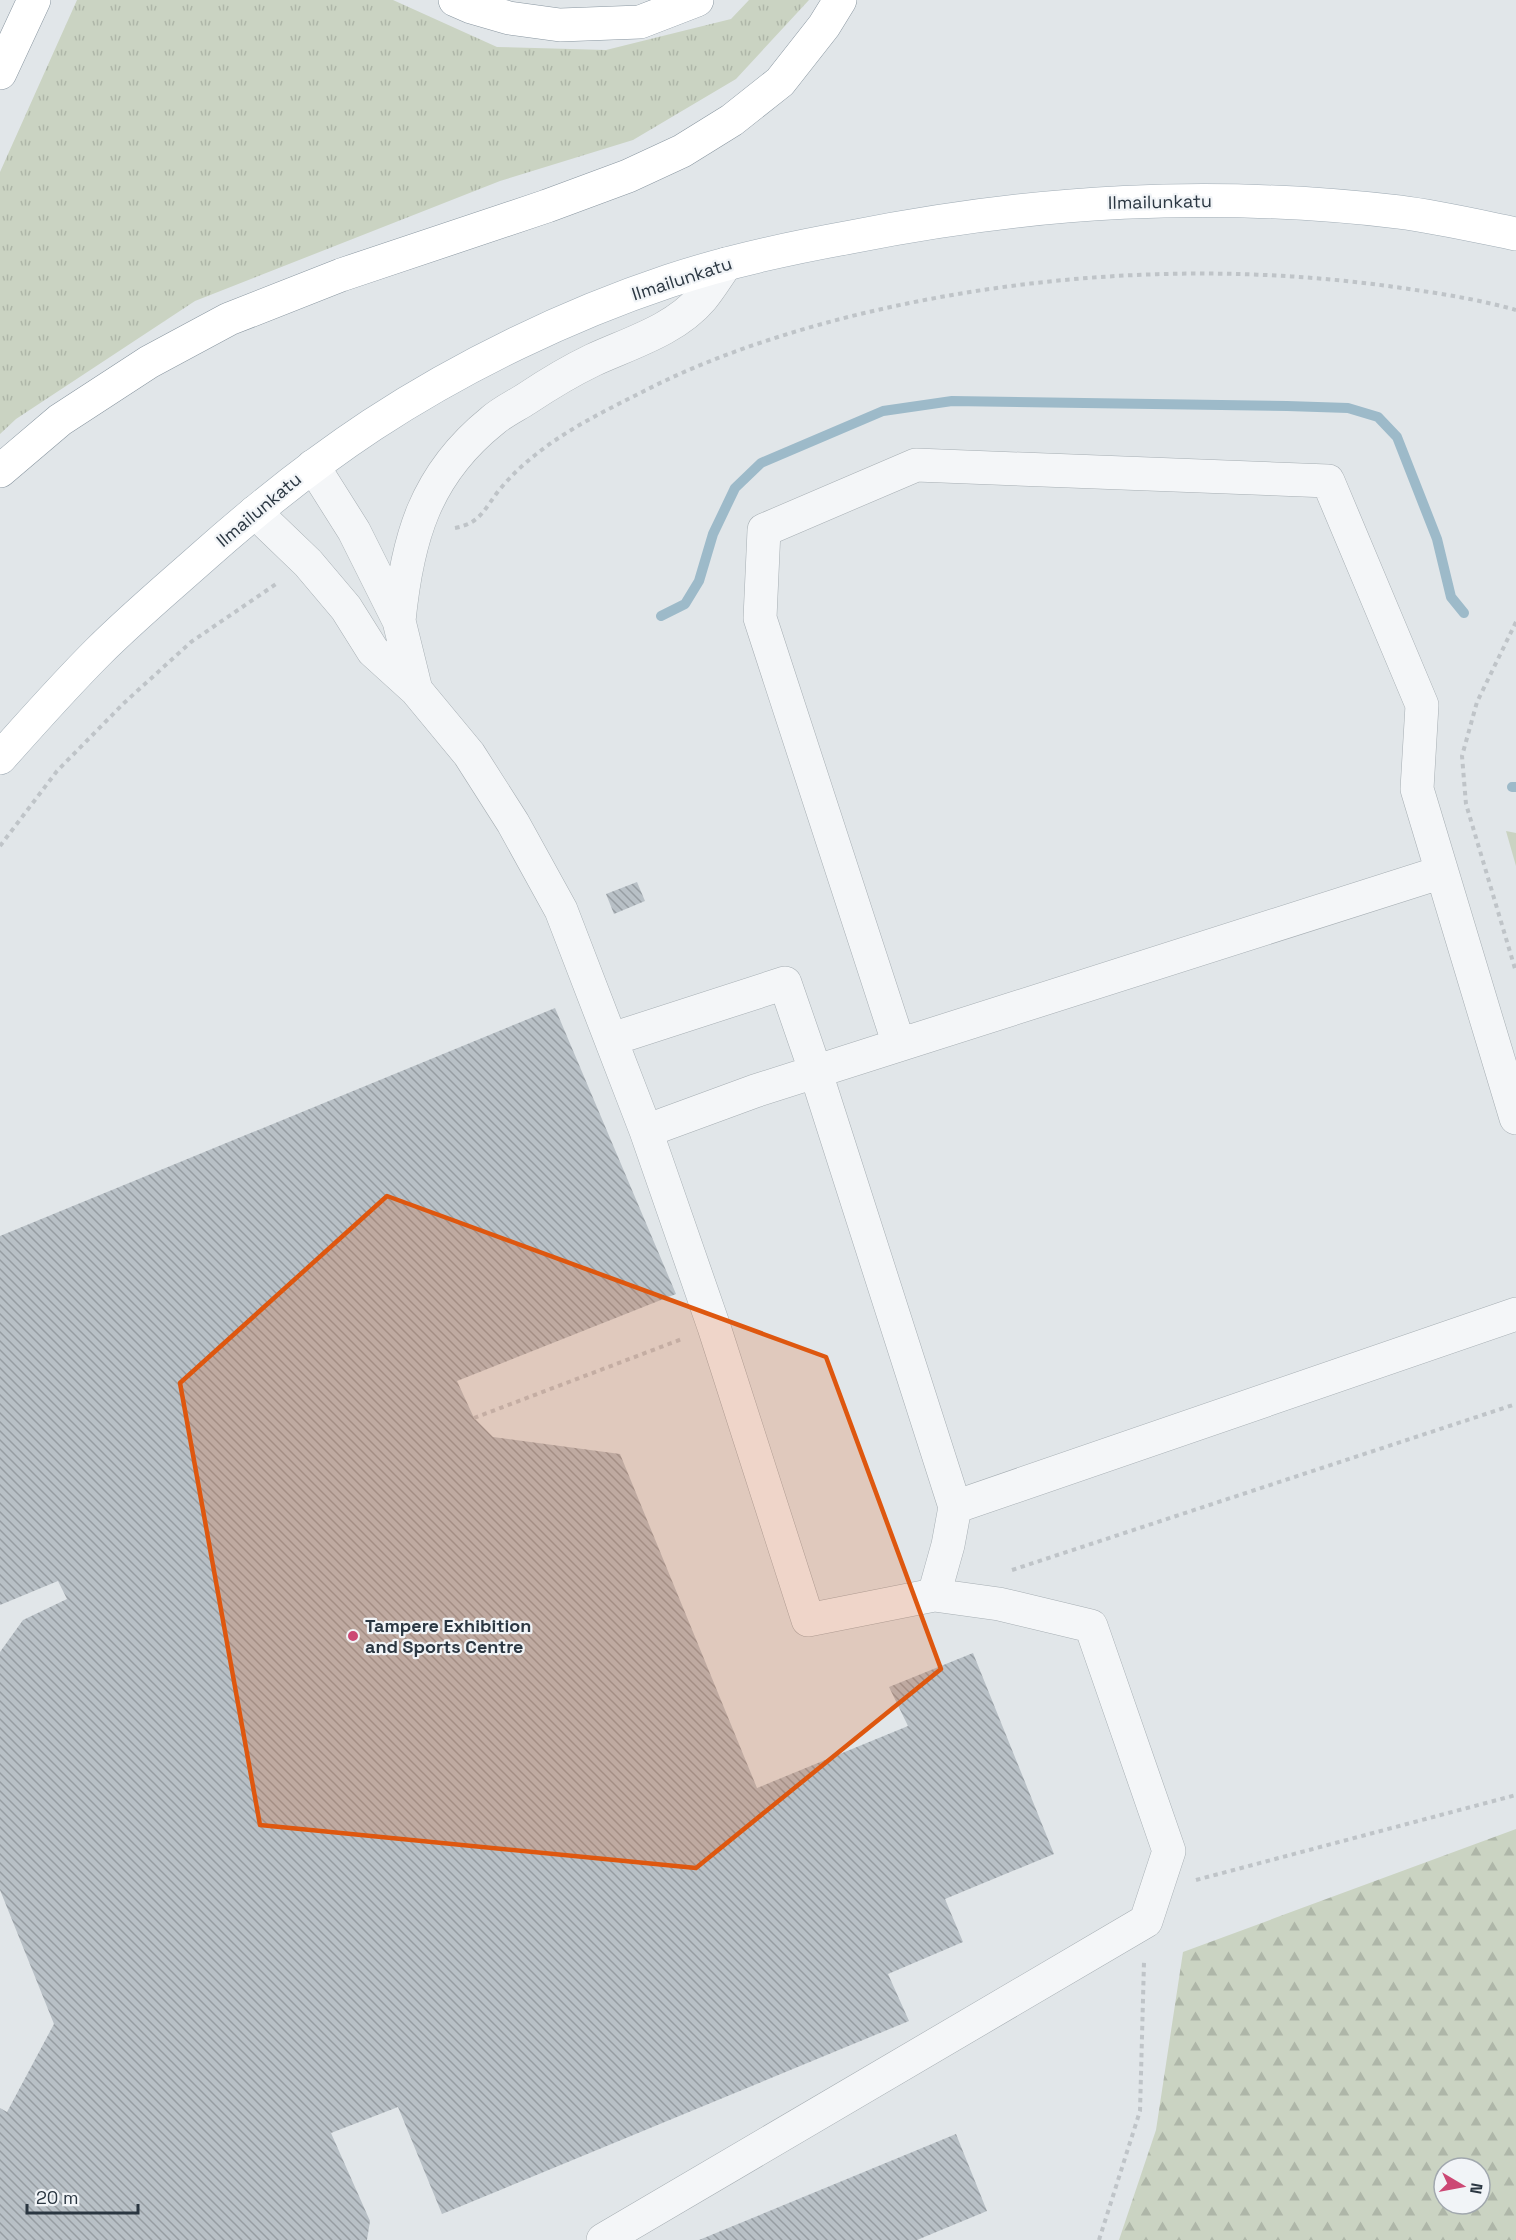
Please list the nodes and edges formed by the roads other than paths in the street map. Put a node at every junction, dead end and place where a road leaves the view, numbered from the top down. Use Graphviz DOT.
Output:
graph roads {
  1 [pos="34,0"];
  2 [pos="455,0"];
  3 [pos="697,0"];
  4 [pos="840,0"];
  5 [pos="0,73"];
  6 [pos="1516,234"];
  7 [pos="726,264"];
  8 [pos="313,466"];
  9 [pos="0,471"];
  10 [pos="255,512"];
  11 [pos="399,621"];
  12 [pos="416,690"];
  13 [pos="0,758"];
  14 [pos="1442,872"];
  15 [pos="612,1039"];
  16 [pos="899,1045"];
  17 [pos="816,1073"];
  18 [pos="1516,1118"];
  19 [pos="646,1131"];
  20 [pos="1516,1314"];
  21 [pos="955,1507"];
  22 [pos="934,1595"];
  23 [pos="603,2240"];
  1 -- 5 [label="main road"];
  2 -- 3 [label="main road"];
  4 -- 9 [label="main road"];
  6 -- 7 [label="main road, Ilmailunkatu"];
  7 -- 8 [label="main road, Ilmailunkatu"];
  7 -- 11 [label="lane"];
  8 -- 10 [label="main road, Ilmailunkatu"];
  8 -- 11 [label="lane"];
  10 -- 12 [label="lane"];
  10 -- 13 [label="main road, Ilmailunkatu"];
  11 -- 12 [label="lane"];
  12 -- 15 [label="lane"];
  14 -- 16 [label="lane"];
  14 -- 16 [label="lane"];
  14 -- 18 [label="lane"];
  15 -- 17 [label="lane"];
  15 -- 19 [label="lane"];
  16 -- 17 [label="lane"];
  17 -- 19 [label="lane"];
  17 -- 21 [label="lane"];
  19 -- 22 [label="lane"];
  20 -- 21 [label="lane"];
  21 -- 22 [label="lane"];
  22 -- 23 [label="lane"];
}
